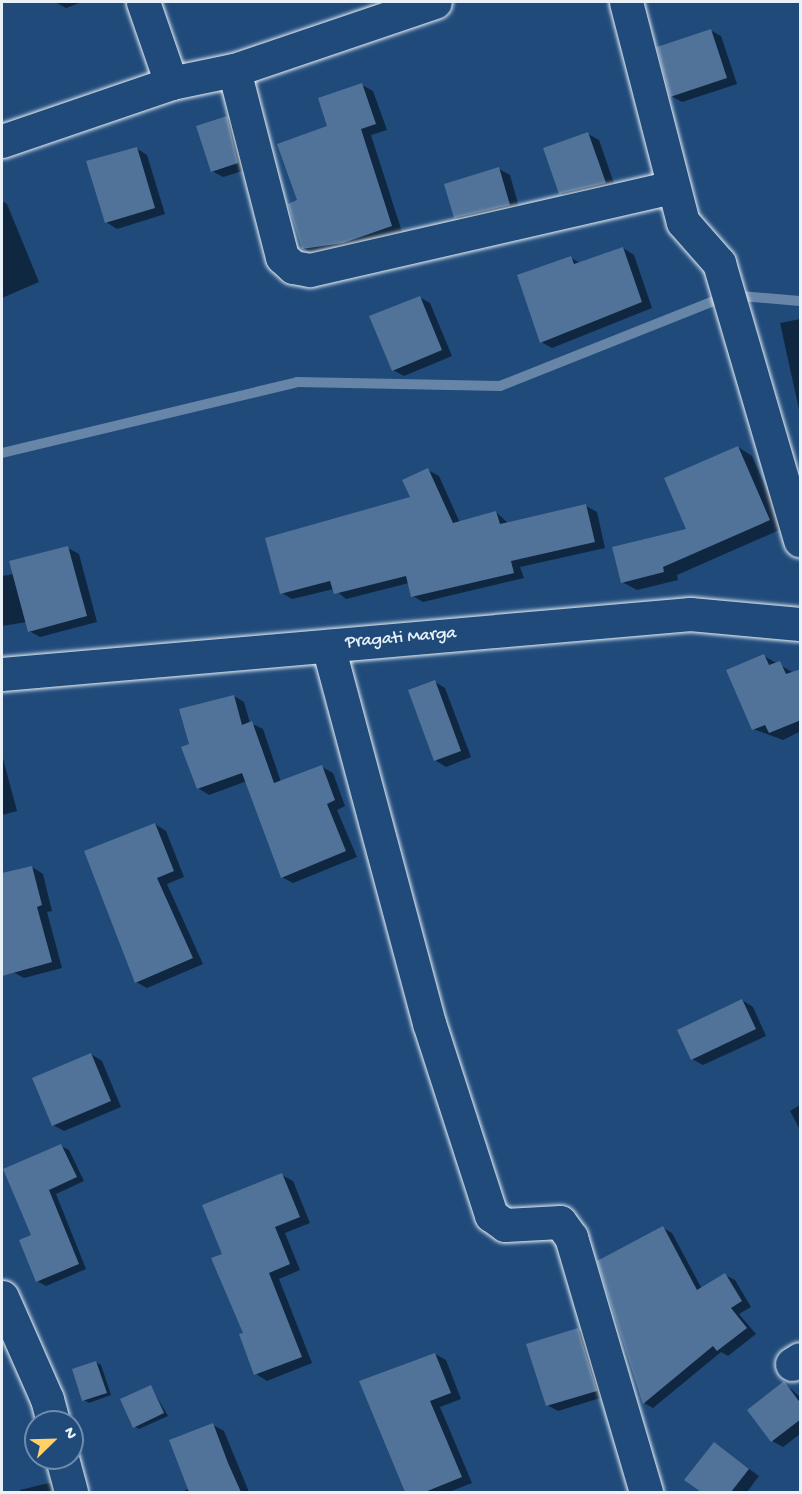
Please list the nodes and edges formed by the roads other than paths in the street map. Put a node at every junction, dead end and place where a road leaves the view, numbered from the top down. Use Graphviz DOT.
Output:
graph roads {
  1 [pos="143,2"];
  2 [pos="435,2"];
  3 [pos="626,2"];
  4 [pos="234,70"];
  5 [pos="171,83"];
  6 [pos="2,141"];
  7 [pos="673,187"];
  8 [pos="801,540"];
  9 [pos="801,624"];
  10 [pos="328,646"];
  11 [pos="2,674"];
  12 [pos="2,1297"];
  13 [pos="50,1410"];
  14 [pos="65,1470"];
  15 [pos="71,1492"];
  16 [pos="646,1492"];
  1 -- 5 [label="street"];
  2 -- 4 [label="street"];
  3 -- 7 [label="street"];
  4 -- 5 [label="street"];
  4 -- 7 [label="street"];
  5 -- 6 [label="street"];
  7 -- 8 [label="street"];
  9 -- 10 [label="street, Pragati Marga"];
  10 -- 11 [label="street, Pragati Marga"];
  10 -- 16 [label="street"];
  12 -- 13 [label="street"];
  14 -- 15 [label="street"];
}
